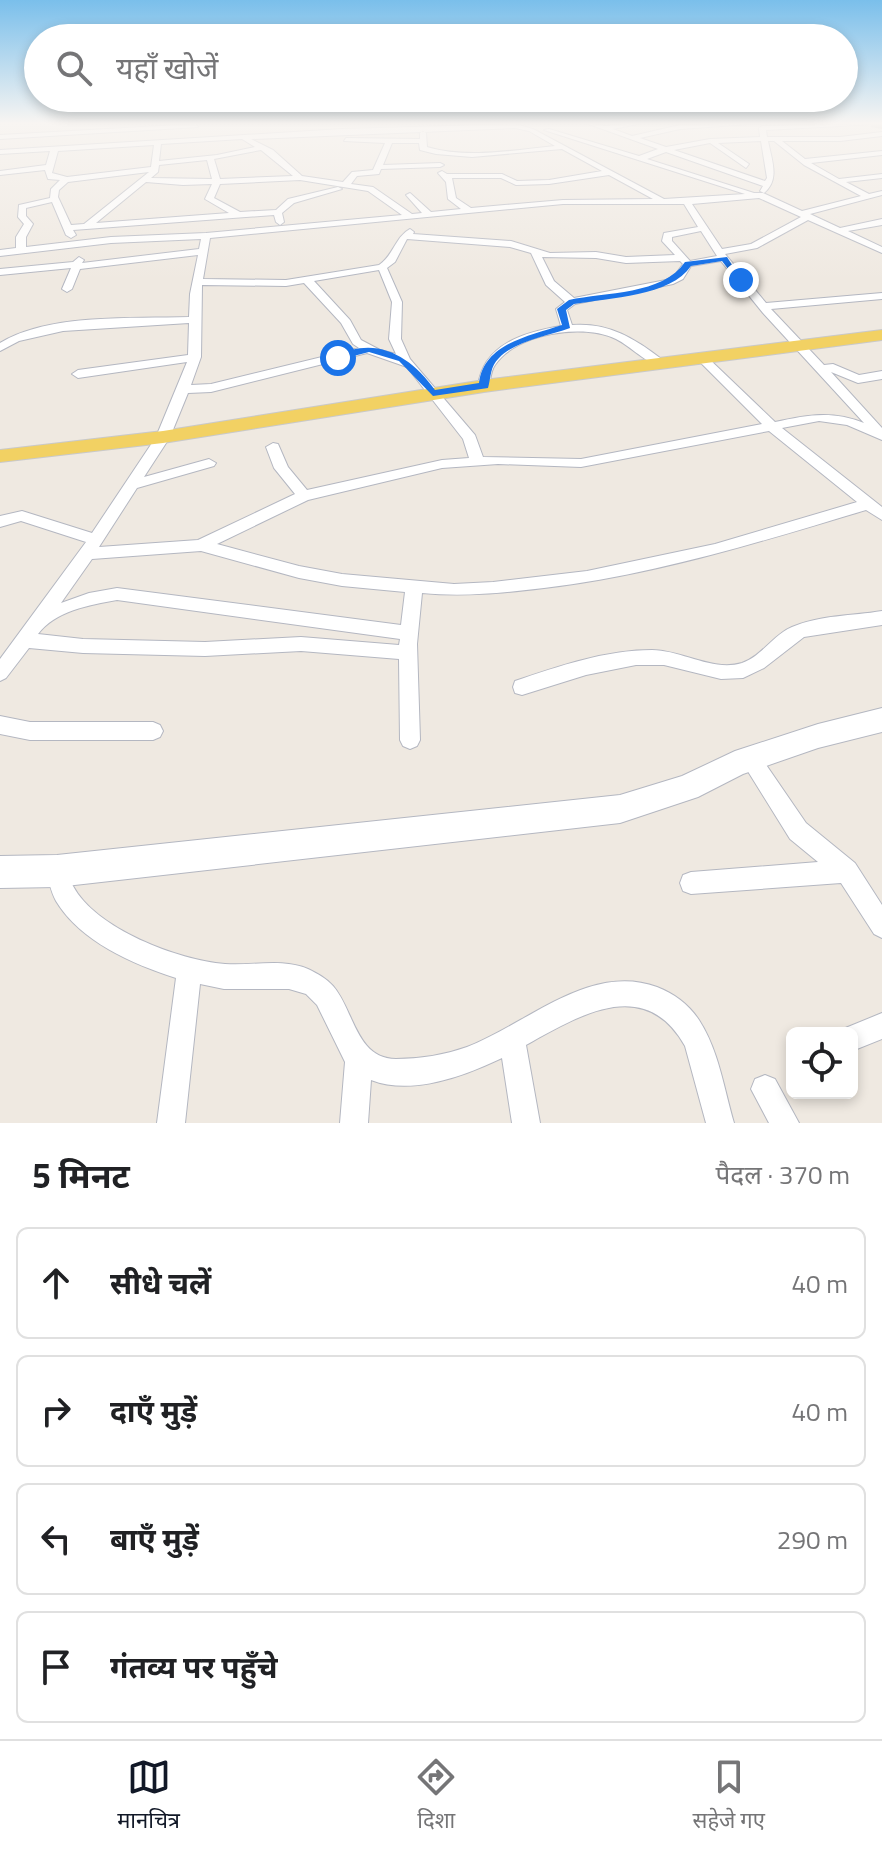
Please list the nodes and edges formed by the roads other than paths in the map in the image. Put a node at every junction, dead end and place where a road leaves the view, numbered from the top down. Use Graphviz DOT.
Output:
graph roads {
  1 [pos="49,174"];
  2 [pos="101,174"];
  3 [pos="150,174"];
  4 [pos="215,174"];
  5 [pos="296,174"];
  6 [pos="355,174"];
  7 [pos="595,174"];
  8 [pos="615,174"];
  9 [pos="690,174"];
  10 [pos="737,174"];
  11 [pos="768,174"];
  12 [pos="826,174"];
  13 [pos="873,174"];
  14 [pos="446,176"];
  15 [pos="300,178"];
  16 [pos="65,180"];
  17 [pos="146,180"];
  18 [pos="217,181"];
  19 [pos="836,181"];
  20 [pos="543,182"];
  21 [pos="769,185"];
  22 [pos="349,186"];
  23 [pos="882,193"];
  24 [pos="410,195"];
  25 [pos="758,195"];
  26 [pos="866,195"];
  27 [pos="55,199"];
  28 [pos="661,200"];
  29 [pos="686,201"];
  30 [pos="563,202"];
  31 [pos="470,211"];
  32 [pos="278,212"];
  33 [pos="806,214"];
  34 [pos="241,216"];
  35 [pos="419,216"];
  36 [pos="882,222"];
  37 [pos="87,226"];
  38 [pos="69,228"];
  39 [pos="705,228"];
  40 [pos="284,229"];
  41 [pos="842,230"];
  42 [pos="206,236"];
  43 [pos="404,236"];
  44 [pos="78,243"];
  45 [pos="21,250"];
  46 [pos="882,250"];
  47 [pos="201,252"];
  48 [pos="535,252"];
  49 [pos="0,253"];
  50 [pos="722,255"];
  51 [pos="685,261"];
  52 [pos="77,266"];
  53 [pos="382,267"];
  54 [pos="0,272"];
  55 [pos="307,280"];
  56 [pos="197,282"];
  57 [pos="67,289"];
  58 [pos="882,296"];
  59 [pos="572,302"];
  60 [pos="764,306"];
  61 [pos="195,320"];
  62 [pos="567,326"];
  63 [pos="882,335"];
  64 [pos="1,345"];
  65 [pos="369,349"];
  66 [pos="804,352"];
  67 [pos="195,357"];
  68 [pos="702,358"];
  69 [pos="406,362"];
  70 [pos="660,363"];
  71 [pos="78,374"];
  72 [pos="882,375"];
  73 [pos="484,386"];
  74 [pos="184,389"];
  75 [pos="433,393"];
  76 [pos="774,428"];
  77 [pos="882,436"];
  78 [pos="163,437"];
  79 [pos="273,447"];
  80 [pos="0,456"];
  81 [pos="477,460"];
  82 [pos="209,463"];
  83 [pos="135,484"];
  84 [pos="304,496"];
  85 [pos="868,504"];
  86 [pos="882,515"];
  87 [pos="0,522"];
  88 [pos="201,545"];
  89 [pos="92,547"];
  90 [pos="414,587"];
  91 [pos="40,617"];
  92 [pos="882,618"];
  93 [pos="408,633"];
  94 [pos="23,640"];
  95 [pos="408,653"];
  96 [pos="0,673"];
  97 [pos="522,687"];
  98 [pos="882,720"];
  99 [pos="0,725"];
  100 [pos="153,731"];
  101 [pos="410,740"];
  102 [pos="751,759"];
  103 [pos="57,871"];
  104 [pos="847,871"];
  105 [pos="0,872"];
  106 [pos="691,883"];
  107 [pos="882,926"];
  108 [pos="189,970"];
  109 [pos="882,1026"];
  110 [pos="858,1036"];
  111 [pos="512,1039"];
  112 [pos="359,1058"];
  113 [pos="765,1089"];
  114 [pos="171,1123"];
  115 [pos="354,1123"];
  116 [pos="526,1123"];
  117 [pos="720,1123"];
  118 [pos="785,1123"];
  1 -- 16 [label="street"];
  2 -- 16 [label="street"];
  3 -- 17 [label="street"];
  4 -- 18 [label="street"];
  5 -- 15 [label="street"];
  6 -- 22 [label="street"];
  7 -- 20 [label="street"];
  8 -- 28 [label="street"];
  9 -- 25 [label="street"];
  10 -- 21 [label="street"];
  11 -- 21 [label="street"];
  12 -- 19 [label="street"];
  13 -- 19 [label="street"];
  14 -- 20 [label="street"];
  14 -- 31 [label="street"];
  15 -- 18 [label="street"];
  15 -- 22 [label="street"];
  16 -- 27 [label="street"];
  17 -- 18 [label="street"];
  17 -- 37 [label="street"];
  18 -- 34 [label="street"];
  19 -- 26 [label="street"];
  20 -- 30 [label="street"];
  21 -- 25 [label="street"];
  22 -- 32 [label="street"];
  22 -- 35 [label="street"];
  23 -- 26 [label="street"];
  24 -- 35 [label="street"];
  25 -- 29 [label="street"];
  25 -- 33 [label="street"];
  26 -- 33 [label="street"];
  27 -- 38 [label="street"];
  27 -- 45 [label="street"];
  28 -- 29 [label="street"];
  28 -- 30 [label="street"];
  29 -- 39 [label="street"];
  30 -- 31 [label="street"];
  31 -- 35 [label="street"];
  32 -- 34 [label="street"];
  32 -- 40 [label="street"];
  33 -- 41 [label="street"];
  33 -- 50 [label="street"];
  34 -- 37 [label="street"];
  35 -- 40 [label="street"];
  35 -- 43 [label="street"];
  36 -- 41 [label="street"];
  37 -- 38 [label="street"];
  38 -- 44 [label="street"];
  39 -- 50 [label="street"];
  39 -- 51 [label="street"];
  40 -- 42 [label="street"];
  41 -- 46 [label="street"];
  42 -- 44 [label="street"];
  42 -- 47 [label="street"];
  43 -- 48 [label="street"];
  43 -- 53 [label="street"];
  44 -- 45 [label="street"];
  44 -- 52 [label="street"];
  45 -- 49 [label="street"];
  47 -- 52 [label="street"];
  47 -- 56 [label="street"];
  48 -- 51 [label="street"];
  48 -- 59 [label="street"];
  50 -- 51 [label="street"];
  50 -- 60 [label="street"];
  51 -- 59 [label="street"];
  52 -- 54 [label="street"];
  52 -- 57 [label="street"];
  53 -- 55 [label="street"];
  53 -- 69 [label="street"];
  55 -- 56 [label="street"];
  55 -- 65 [label="street"];
  56 -- 61 [label="street"];
  58 -- 60 [label="street"];
  59 -- 62 [label="street"];
  60 -- 66 [label="street"];
  61 -- 64 [label="street"];
  61 -- 67 [label="street"];
  62 -- 70 [label="street"];
  62 -- 73 [label="street"];
  63 -- 66 [label="main road"];
  65 -- 69 [label="street"];
  65 -- 74 [label="street"];
  66 -- 68 [label="main road"];
  66 -- 72 [label="street"];
  66 -- 77 [label="street"];
  67 -- 71 [label="street"];
  67 -- 74 [label="street"];
  68 -- 70 [label="main road"];
  68 -- 76 [label="street"];
  69 -- 75 [label="street"];
  70 -- 73 [label="main road"];
  73 -- 75 [label="main road"];
  74 -- 78 [label="street"];
  75 -- 78 [label="main road"];
  75 -- 81 [label="street"];
  76 -- 77 [label="street"];
  76 -- 81 [label="street"];
  76 -- 85 [label="street"];
  78 -- 80 [label="main road"];
  78 -- 83 [label="street"];
  79 -- 84 [label="street"];
  81 -- 84 [label="street"];
  82 -- 83 [label="street"];
  83 -- 89 [label="street"];
  84 -- 88 [label="street"];
  85 -- 86 [label="street"];
  85 -- 90 [label="street"];
  87 -- 89 [label="street"];
  88 -- 89 [label="street"];
  88 -- 90 [label="street"];
  89 -- 91 [label="street"];
  90 -- 93 [label="street"];
  91 -- 93 [label="street"];
  91 -- 94 [label="street"];
  92 -- 97 [label="street"];
  93 -- 95 [label="street"];
  94 -- 95 [label="street"];
  94 -- 96 [label="street"];
  95 -- 101 [label="street"];
  98 -- 102 [label="street"];
  99 -- 100 [label="street"];
  102 -- 103 [label="street"];
  102 -- 104 [label="street"];
  103 -- 105 [label="street"];
  103 -- 108 [label="street"];
  104 -- 106 [label="street"];
  104 -- 107 [label="street"];
  108 -- 112 [label="street"];
  108 -- 114 [label="street"];
  109 -- 110 [label="street"];
  111 -- 112 [label="street"];
  111 -- 116 [label="street"];
  111 -- 117 [label="street"];
  112 -- 115 [label="street"];
  113 -- 118 [label="street"];
}
